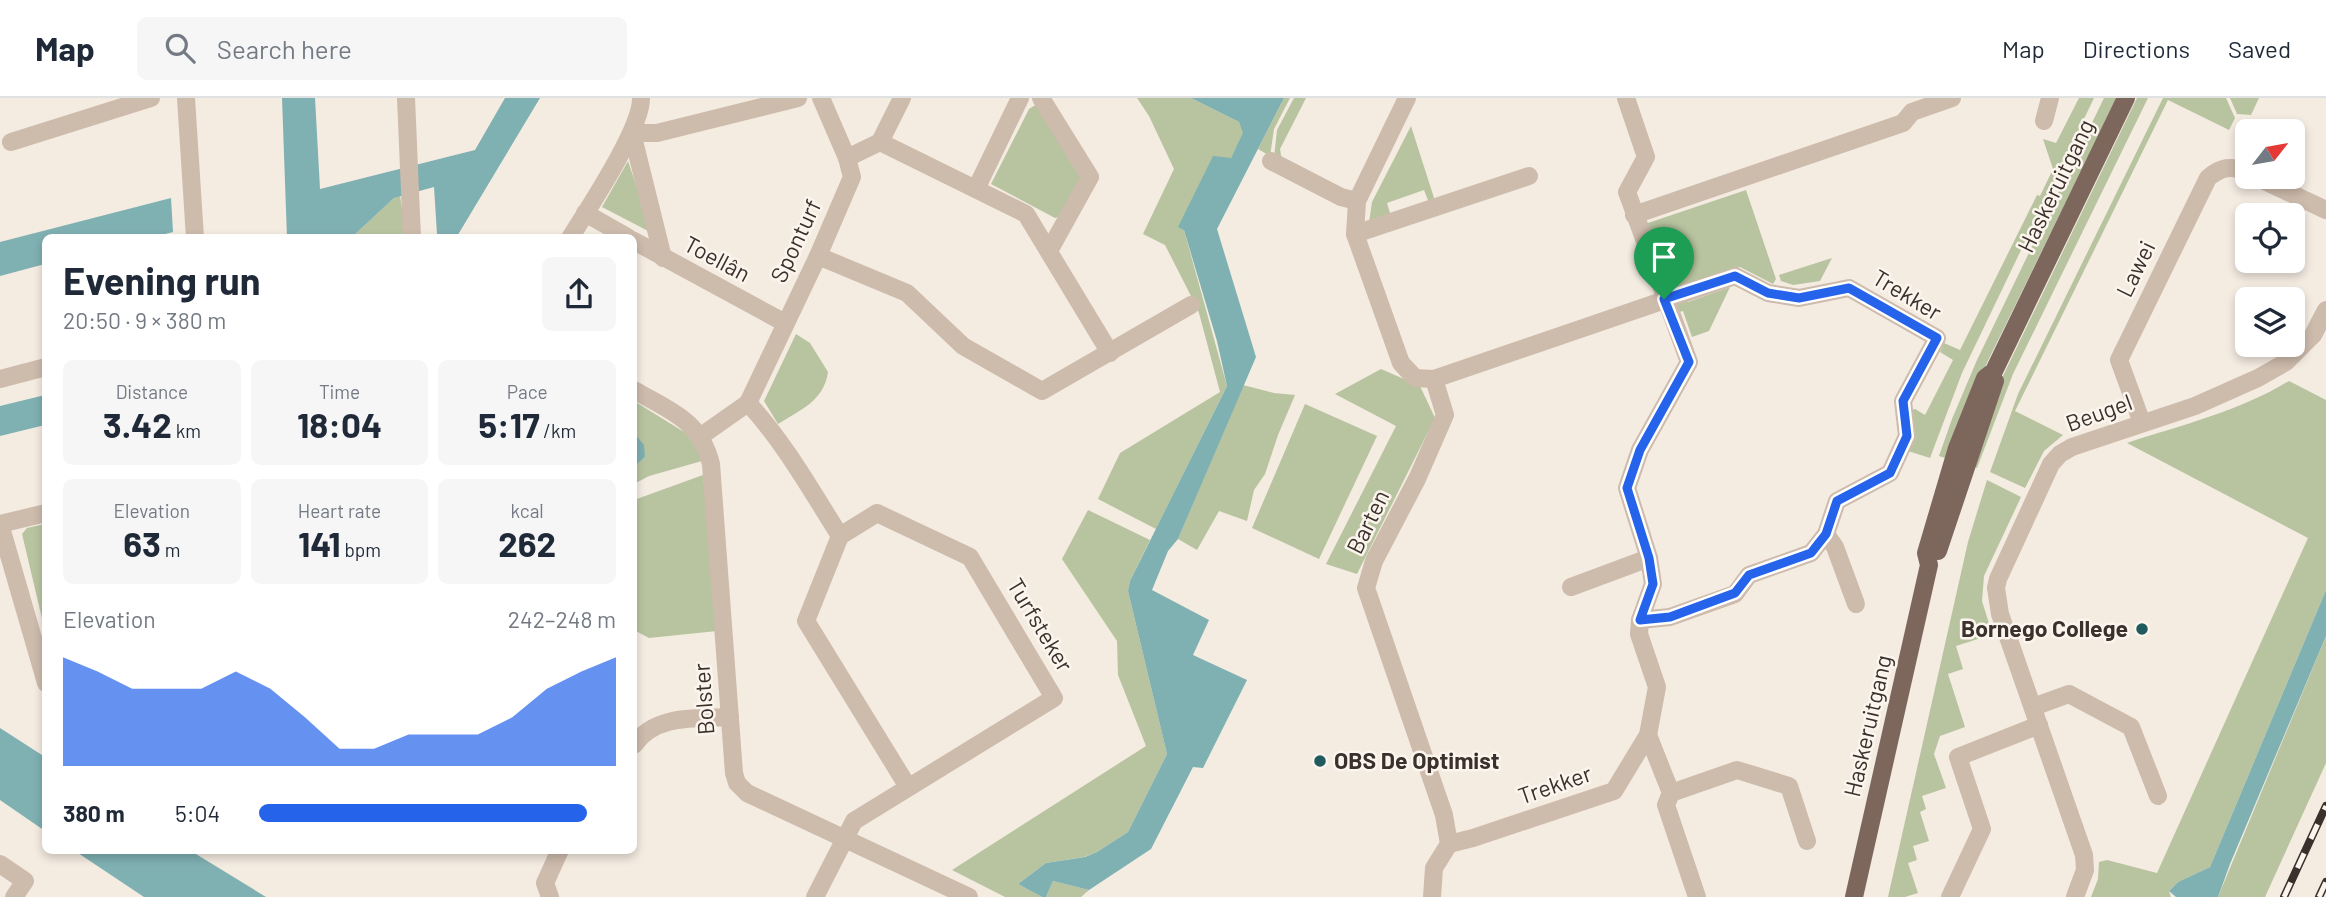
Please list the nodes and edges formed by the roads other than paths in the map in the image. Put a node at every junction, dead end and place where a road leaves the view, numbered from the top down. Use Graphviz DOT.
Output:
graph roads {
  1 [pos="151,98"];
  2 [pos="186,98"];
  3 [pos="406,98"];
  4 [pos="641,98"];
  5 [pos="799,98"];
  6 [pos="821,98"];
  7 [pos="902,98"];
  8 [pos="1020,98"];
  9 [pos="1041,98"];
  10 [pos="1406,98"];
  11 [pos="1626,98"];
  12 [pos="1952,98"];
  13 [pos="2050,98"];
  14 [pos="2126,98"];
  15 [pos="2044,121"];
  16 [pos="632,133"];
  17 [pos="11,142"];
  18 [pos="880,142"];
  19 [pos="848,158"];
  20 [pos="1271,161"];
  21 [pos="2235,167"];
  22 [pos="1530,176"];
  23 [pos="976,188"];
  24 [pos="2281,189"];
  25 [pos="1357,201"];
  26 [pos="2326,210"];
  27 [pos="585,213"];
  28 [pos="1634,215"];
  29 [pos="195,234"];
  30 [pos="412,234"];
  31 [pos="572,234"];
  32 [pos="622,234"];
  33 [pos="1355,234"];
  34 [pos="637,243"];
  35 [pos="1049,251"];
  36 [pos="818,256"];
  37 [pos="663,258"];
  38 [pos="1664,299"];
  39 [pos="1191,305"];
  40 [pos="2326,310"];
  41 [pos="785,323"];
  42 [pos="1110,353"];
  43 [pos="42,368"];
  44 [pos="0,379"];
  45 [pos="1434,379"];
  46 [pos="637,392"];
  47 [pos="748,403"];
  48 [pos="2142,423"];
  49 [pos="701,436"];
  50 [pos="42,514"];
  51 [pos="0,524"];
  52 [pos="1826,534"];
  53 [pos="840,536"];
  54 [pos="1649,558"];
  55 [pos="1571,587"];
  56 [pos="1856,604"];
  57 [pos="1640,620"];
  58 [pos="42,669"];
  59 [pos="2033,707"];
  60 [pos="730,717"];
  61 [pos="2039,725"];
  62 [pos="1648,734"];
  63 [pos="637,740"];
  64 [pos="908,787"];
  65 [pos="1671,793"];
  66 [pos="2158,796"];
  67 [pos="845,839"];
  68 [pos="1807,841"];
  69 [pos="1449,844"];
  70 [pos="558,854"];
  71 [pos="0,864"];
  72 [pos="14,897"];
  73 [pos="550,897"];
  74 [pos="815,897"];
  75 [pos="969,897"];
  76 [pos="1432,897"];
  77 [pos="1697,897"];
  78 [pos="1854,897"];
  79 [pos="1950,897"];
  80 [pos="2075,897"];
  1 -- 17 [label="street"];
  2 -- 29 [label="street"];
  3 -- 30 [label="street"];
  4 -- 16 [label="street, Toellân"];
  5 -- 16 [label="street"];
  6 -- 19 [label="street, Sponturf"];
  7 -- 18 [label="street"];
  8 -- 23 [label="street"];
  9 -- 35 [label="street"];
  10 -- 25 [label="street"];
  11 -- 28 [label="street, Trekker"];
  12 -- 28 [label="street"];
  13 -- 15 [label="street"];
  14 -- 78 [label="main road, Haskeruitgang"];
  16 -- 27 [label="street, Toellân"];
  16 -- 37 [label="street, Toellân"];
  18 -- 19 [label="street"];
  18 -- 23 [label="street"];
  19 -- 36 [label="street, Sponturf"];
  20 -- 25 [label="street"];
  21 -- 48 [label="street, Lawei"];
  22 -- 33 [label="street"];
  23 -- 35 [label="street"];
  24 -- 26 [label="street"];
  25 -- 33 [label="street"];
  27 -- 31 [label="street, Toellân"];
  27 -- 32 [label="street"];
  28 -- 38 [label="street, Trekker"];
  33 -- 45 [label="street"];
  34 -- 37 [label="street, Toellân"];
  35 -- 42 [label="street"];
  36 -- 41 [label="street, Sponturf"];
  36 -- 42 [label="street"];
  37 -- 41 [label="street, Toellân"];
  38 -- 45 [label="street, Trekker"];
  38 -- 52 [label="street, Trekker"];
  38 -- 54 [label="street, Trekker"];
  39 -- 42 [label="street"];
  40 -- 48 [label="street, Beugel"];
  41 -- 47 [label="street, Sponturf"];
  43 -- 44 [label="street"];
  45 -- 69 [label="street, Barten"];
  46 -- 49 [label="street"];
  47 -- 49 [label="street"];
  47 -- 53 [label="street"];
  48 -- 59 [label="street, Beugel"];
  49 -- 60 [label="street, Bolster"];
  50 -- 51 [label="street"];
  51 -- 58 [label="street"];
  52 -- 56 [label="street"];
  52 -- 57 [label="street, Trekker"];
  53 -- 64 [label="street"];
  53 -- 64 [label="street, Turfsteker"];
  54 -- 55 [label="street"];
  54 -- 57 [label="street, Trekker"];
  57 -- 62 [label="street, Trekker"];
  59 -- 61 [label="street, Beugel"];
  59 -- 66 [label="street"];
  60 -- 63 [label="street"];
  60 -- 67 [label="street, Bolster"];
  61 -- 79 [label="street"];
  61 -- 80 [label="street, Beugel"];
  62 -- 65 [label="street"];
  62 -- 69 [label="street, Trekker"];
  64 -- 67 [label="street, Turfsteker"];
  65 -- 68 [label="street"];
  65 -- 77 [label="street"];
  67 -- 74 [label="street, Turfsteker"];
  67 -- 75 [label="street, Bolster"];
  69 -- 76 [label="street"];
  70 -- 73 [label="street"];
  71 -- 72 [label="street"];
}
